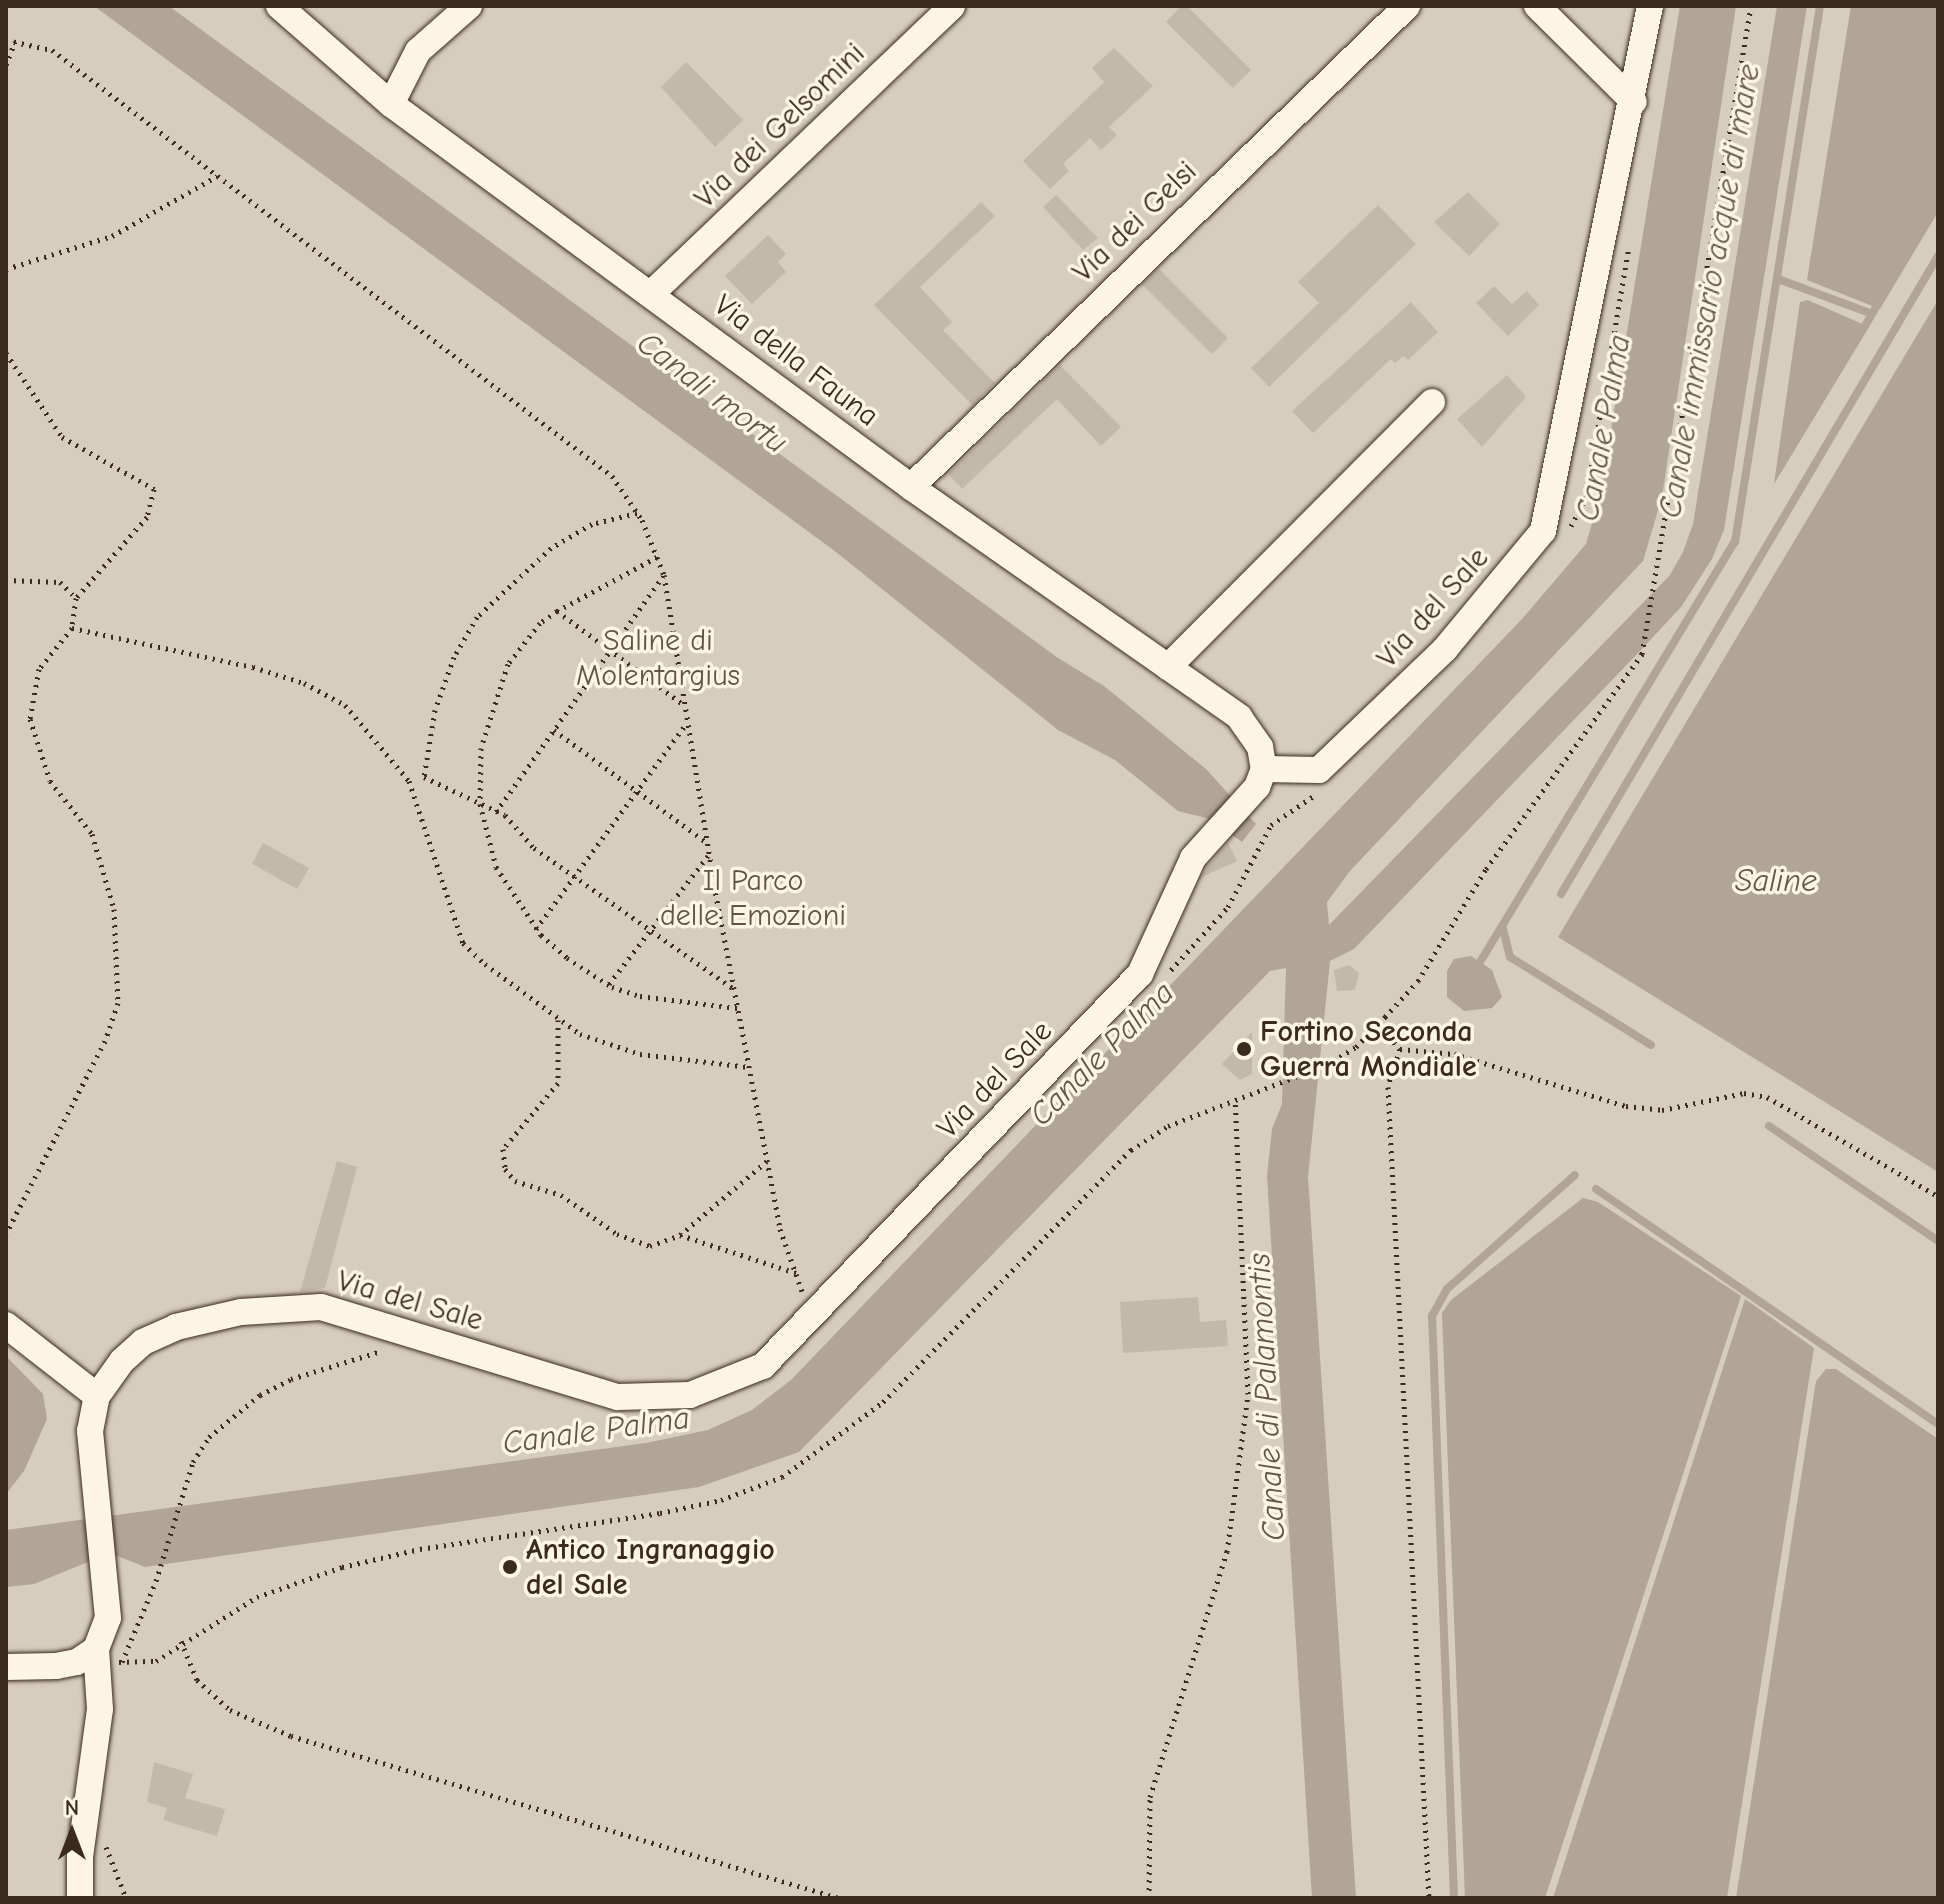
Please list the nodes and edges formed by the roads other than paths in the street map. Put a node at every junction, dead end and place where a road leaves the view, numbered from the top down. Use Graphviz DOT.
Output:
graph roads {
  1 [pos="279,6"];
  2 [pos="469,6"];
  3 [pos="952,6"];
  4 [pos="1407,6"];
  5 [pos="1537,6"];
  6 [pos="1650,6"];
  7 [pos="1634,102"];
  8 [pos="391,104"];
  9 [pos="652,293"];
  10 [pos="1432,402"];
  11 [pos="911,487"];
  12 [pos="1168,667"];
  13 [pos="1264,769"];
  14 [pos="6,1325"];
  15 [pos="97,1396"];
  16 [pos="96,1649"];
  17 [pos="6,1667"];
  18 [pos="80,1898"];
  1 -- 8 [label="street, Via della Fauna"];
  2 -- 8 [label="street"];
  3 -- 9 [label="street, Via dei Gelsomini"];
  4 -- 11 [label="street, Via dei Gelsi"];
  5 -- 7 [label="street"];
  6 -- 7 [label="street, Via del Sale"];
  7 -- 13 [label="street, Via del Sale"];
  8 -- 9 [label="street, Via della Fauna"];
  9 -- 11 [label="street, Via della Fauna"];
  10 -- 12 [label="street"];
  11 -- 12 [label="street, Via della Fauna"];
  12 -- 13 [label="street, Via della Fauna"];
  13 -- 15 [label="street, Via del Sale"];
  14 -- 15 [label="street"];
  15 -- 16 [label="street"];
  16 -- 17 [label="street"];
  16 -- 18 [label="street"];
}
